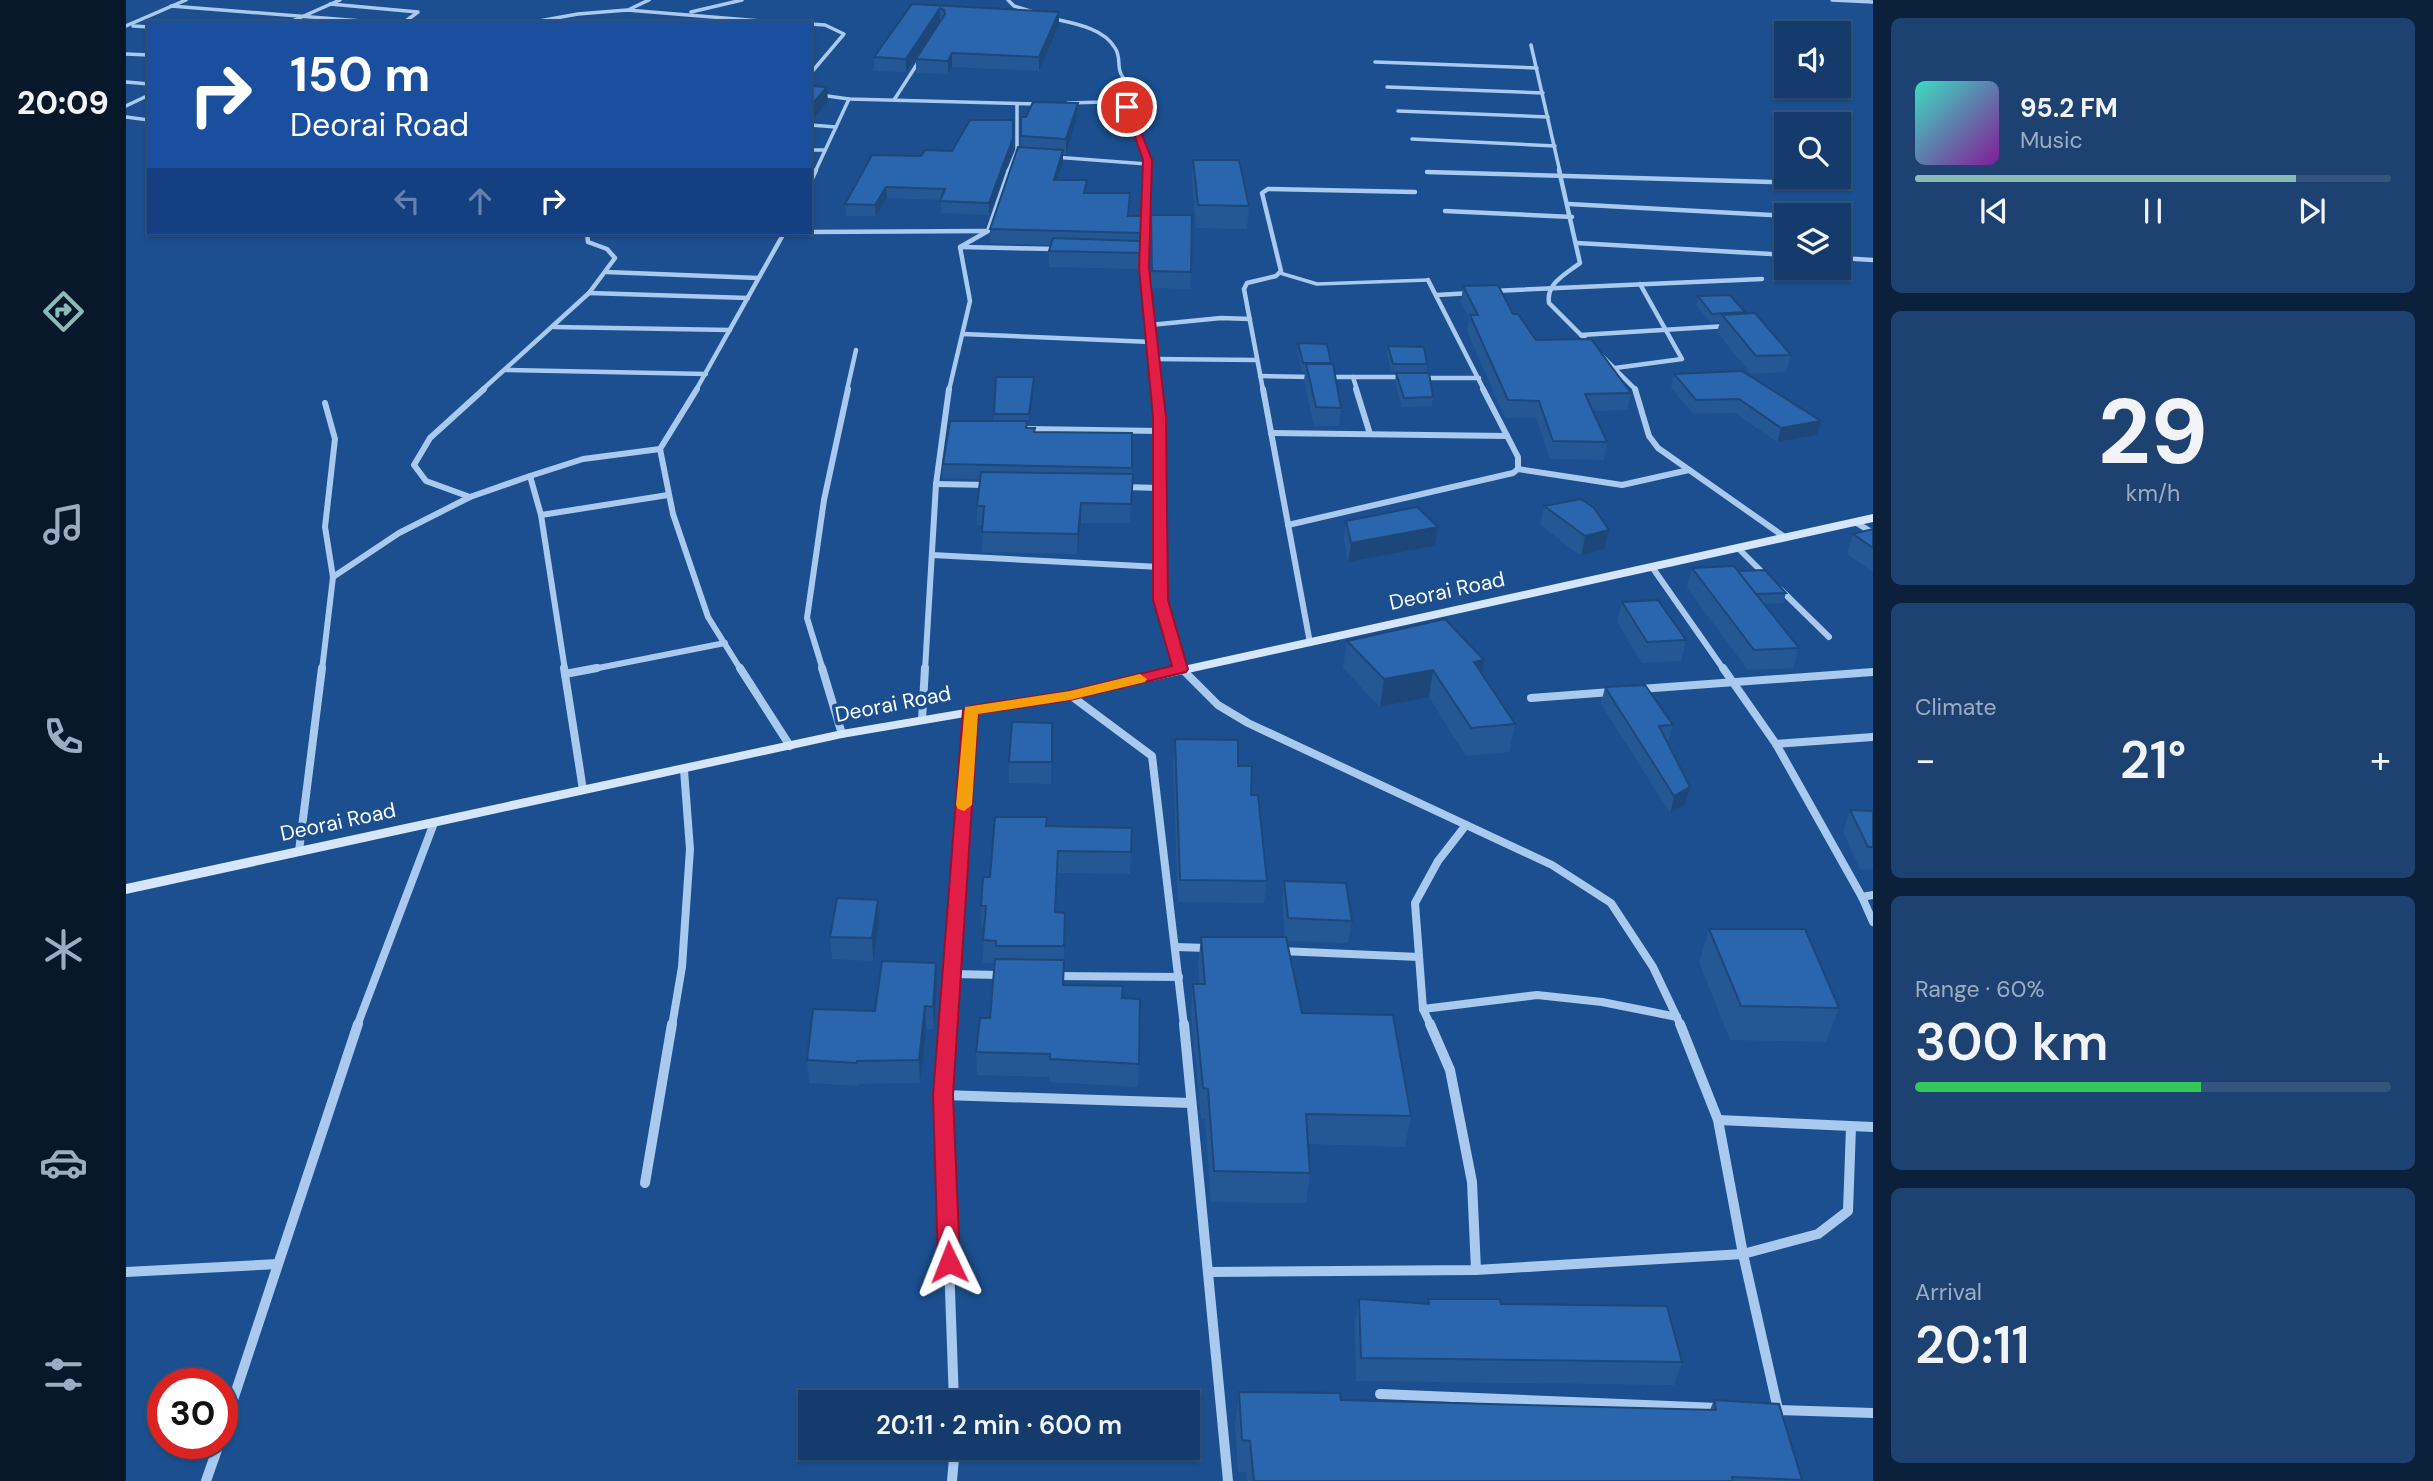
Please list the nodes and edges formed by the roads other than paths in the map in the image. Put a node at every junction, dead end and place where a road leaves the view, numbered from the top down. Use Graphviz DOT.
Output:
graph roads {
  1 [pos="186,0"];
  2 [pos="340,0"];
  3 [pos="649,0"];
  4 [pos="742,0"];
  5 [pos="1008,0"];
  6 [pos="1832,0"];
  7 [pos="1873,2"];
  8 [pos="330,4"];
  9 [pos="171,6"];
  10 [pos="627,10"];
  11 [pos="1036,13"];
  12 [pos="682,14"];
  13 [pos="300,16"];
  14 [pos="1046,17"];
  15 [pos="291,21"];
  16 [pos="362,21"];
  17 [pos="406,21"];
  18 [pos="539,21"];
  19 [pos="764,21"];
  20 [pos="812,24"];
  21 [pos="127,26"];
  22 [pos="147,27"];
  23 [pos="1531,45"];
  24 [pos="126,54"];
  25 [pos="147,55"];
  26 [pos="921,57"];
  27 [pos="1375,62"];
  28 [pos="1537,68"];
  29 [pos="812,72"];
  30 [pos="126,82"];
  31 [pos="147,84"];
  32 [pos="1387,86"];
  33 [pos="812,91"];
  34 [pos="1543,93"];
  35 [pos="147,95"];
  36 [pos="849,99"];
  37 [pos="894,100"];
  38 [pos="1054,103"];
  39 [pos="1116,103"];
  40 [pos="1017,104"];
  41 [pos="1042,104"];
  42 [pos="126,106"];
  43 [pos="1398,111"];
  44 [pos="126,117"];
  45 [pos="1548,117"];
  46 [pos="147,120"];
  47 [pos="812,125"];
  48 [pos="836,127"];
  49 [pos="1412,139"];
  50 [pos="1555,146"];
  51 [pos="812,149"];
  52 [pos="825,150"];
  53 [pos="1015,155"];
  54 [pos="1026,156"];
  55 [pos="1047,156"];
  56 [pos="1147,164"];
  57 [pos="1427,172"];
  58 [pos="813,173"];
  59 [pos="1563,176"];
  60 [pos="1774,182"];
  61 [pos="1415,192"];
  62 [pos="1569,204"];
  63 [pos="1445,211"];
  64 [pos="1774,215"];
  65 [pos="1572,217"];
  66 [pos="988,231"];
  67 [pos="812,232"];
  68 [pos="587,235"];
  69 [pos="783,235"];
  70 [pos="1577,243"];
  71 [pos="960,247"];
  72 [pos="1065,249"];
  73 [pos="1131,251"];
  74 [pos="1144,251"];
  75 [pos="1774,254"];
  76 [pos="1851,259"];
  77 [pos="1873,260"];
  78 [pos="606,272"];
  79 [pos="1280,274"];
  80 [pos="758,278"];
  81 [pos="1762,279"];
  82 [pos="1427,280"];
  83 [pos="1640,284"];
  84 [pos="1550,288"];
  85 [pos="1491,291"];
  86 [pos="1478,292"];
  87 [pos="589,293"];
  88 [pos="1437,296"];
  89 [pos="748,298"];
  90 [pos="1250,319"];
  91 [pos="1150,325"];
  92 [pos="1736,325"];
  93 [pos="553,327"];
  94 [pos="1667,329"];
  95 [pos="730,330"];
  96 [pos="963,334"];
  97 [pos="1581,335"];
  98 [pos="1151,341"];
  99 [pos="856,350"];
  100 [pos="1153,359"];
  101 [pos="1257,360"];
  102 [pos="1615,368"];
  103 [pos="505,370"];
  104 [pos="706,374"];
  105 [pos="1260,376"];
  106 [pos="1353,377"];
  107 [pos="1479,378"];
  108 [pos="325,403"];
  109 [pos="943,428"];
  110 [pos="957,428"];
  111 [pos="1024,429"];
  112 [pos="1160,430"];
  113 [pos="1271,433"];
  114 [pos="1370,434"];
  115 [pos="1507,436"];
  116 [pos="660,449"];
  117 [pos="1518,469"];
  118 [pos="1689,470"];
  119 [pos="530,476"];
  120 [pos="936,484"];
  121 [pos="992,485"];
  122 [pos="1118,487"];
  123 [pos="1160,488"];
  124 [pos="668,495"];
  125 [pos="470,497"];
  126 [pos="541,515"];
  127 [pos="1873,518"];
  128 [pos="1855,522"];
  129 [pos="1288,525"];
  130 [pos="1873,533"];
  131 [pos="1786,538"];
  132 [pos="1738,548"];
  133 [pos="932,555"];
  134 [pos="1160,567"];
  135 [pos="1652,567"];
  136 [pos="333,577"];
  137 [pos="1829,637"];
  138 [pos="1310,642"];
  139 [pos="725,643"];
  140 [pos="1181,669"];
  141 [pos="1873,672"];
  142 [pos="565,674"];
  143 [pos="1731,682"];
  144 [pos="1070,695"];
  145 [pos="1531,698"];
  146 [pos="971,710"];
  147 [pos="922,720"];
  148 [pos="842,734"];
  149 [pos="1873,737"];
  150 [pos="1776,744"];
  151 [pos="790,747"];
  152 [pos="684,769"];
  153 [pos="583,790"];
  154 [pos="434,822"];
  155 [pos="1466,825"];
  156 [pos="299,851"];
  157 [pos="126,889"];
  158 [pos="1873,895"];
  159 [pos="1862,897"];
  160 [pos="1873,922"];
  161 [pos="1176,947"];
  162 [pos="1216,948"];
  163 [pos="1270,951"];
  164 [pos="1419,957"];
  165 [pos="952,974"];
  166 [pos="1005,975"];
  167 [pos="1045,976"];
  168 [pos="1179,977"];
  169 [pos="1423,1009"];
  170 [pos="1677,1017"];
  171 [pos="943,1095"];
  172 [pos="1191,1103"];
  173 [pos="1718,1120"];
  174 [pos="1851,1127"];
  175 [pos="1873,1127"];
  176 [pos="645,1183"];
  177 [pos="1743,1254"];
  178 [pos="278,1264"];
  179 [pos="1476,1270"];
  180 [pos="126,1272"];
  181 [pos="1209,1272"];
  182 [pos="238,1385"];
  183 [pos="954,1390"];
  184 [pos="1380,1394"];
  185 [pos="1737,1409"];
  186 [pos="1764,1410"];
  187 [pos="1778,1410"];
  188 [pos="1873,1413"];
  189 [pos="1782,1422"];
  190 [pos="214,1459"];
  191 [pos="954,1460"];
  192 [pos="206,1481"];
  193 [pos="952,1481"];
  194 [pos="1228,1481"];
  1 -- 9 [label="street"];
  2 -- 8 [label="street"];
  3 -- 10 [label="street"];
  4 -- 12 [label="street"];
  5 -- 11 [label="street"];
  6 -- 7 [label="street"];
  8 -- 13 [label="street"];
  8 -- 17 [label="street"];
  9 -- 13 [label="street"];
  9 -- 21 [label="street"];
  10 -- 12 [label="street"];
  10 -- 18 [label="street"];
  12 -- 19 [label="street"];
  13 -- 15 [label="street"];
  13 -- 16 [label="street"];
  14 -- 39 [label="street"];
  20 -- 29 [label="street"];
  21 -- 22 [label="street"];
  23 -- 28 [label="street"];
  24 -- 25 [label="street"];
  26 -- 37 [label="street"];
  27 -- 28 [label="street"];
  28 -- 34 [label="street"];
  30 -- 31 [label="street"];
  32 -- 34 [label="street"];
  33 -- 36 [label="street"];
  34 -- 45 [label="street"];
  35 -- 42 [label="street"];
  36 -- 37 [label="street"];
  36 -- 48 [label="street"];
  37 -- 40 [label="street"];
  38 -- 39 [label="street"];
  39 -- 56 [label="street"];
  40 -- 41 [label="street"];
  40 -- 53 [label="street"];
  43 -- 45 [label="street"];
  44 -- 46 [label="street"];
  45 -- 50 [label="street"];
  47 -- 48 [label="street"];
  48 -- 52 [label="street"];
  49 -- 50 [label="street"];
  50 -- 59 [label="street"];
  51 -- 52 [label="street"];
  52 -- 58 [label="street"];
  53 -- 54 [label="street"];
  53 -- 66 [label="street"];
  55 -- 56 [label="street"];
  56 -- 74 [label="street"];
  57 -- 59 [label="street"];
  59 -- 60 [label="street"];
  59 -- 62 [label="street"];
  61 -- 79 [label="street"];
  62 -- 64 [label="street"];
  62 -- 65 [label="street"];
  63 -- 65 [label="street"];
  65 -- 70 [label="street"];
  66 -- 67 [label="street"];
  66 -- 71 [label="street"];
  68 -- 78 [label="street"];
  69 -- 80 [label="street"];
  70 -- 75 [label="street"];
  70 -- 84 [label="street"];
  71 -- 72 [label="street"];
  71 -- 96 [label="street"];
  73 -- 74 [label="street"];
  74 -- 91 [label="street"];
  76 -- 77 [label="street"];
  78 -- 80 [label="street"];
  78 -- 87 [label="street"];
  79 -- 82 [label="lane"];
  79 -- 90 [label="street"];
  80 -- 89 [label="street"];
  81 -- 83 [label="street"];
  82 -- 88 [label="street"];
  83 -- 84 [label="street"];
  83 -- 94 [label="street"];
  84 -- 85 [label="street"];
  84 -- 97 [label="street"];
  86 -- 88 [label="street"];
  87 -- 89 [label="street"];
  87 -- 93 [label="street"];
  88 -- 107 [label="street"];
  89 -- 95 [label="street"];
  90 -- 91 [label="street"];
  90 -- 101 [label="street"];
  91 -- 98 [label="street"];
  92 -- 94 [label="street"];
  93 -- 95 [label="street"];
  93 -- 103 [label="street"];
  94 -- 97 [label="street"];
  94 -- 102 [label="street"];
  95 -- 104 [label="street"];
  96 -- 98 [label="street"];
  96 -- 109 [label="street"];
  97 -- 102 [label="street"];
  98 -- 100 [label="street"];
  99 -- 148 [label="street"];
  100 -- 101 [label="street"];
  100 -- 112 [label="street"];
  101 -- 105 [label="street"];
  102 -- 118 [label="street"];
  103 -- 104 [label="street"];
  103 -- 125 [label="street"];
  104 -- 116 [label="street"];
  105 -- 106 [label="street"];
  105 -- 113 [label="street"];
  106 -- 107 [label="street"];
  106 -- 114 [label="street"];
  107 -- 115 [label="street"];
  108 -- 136 [label="street"];
  109 -- 110 [label="street"];
  109 -- 120 [label="street"];
  111 -- 112 [label="street"];
  112 -- 123 [label="street"];
  113 -- 114 [label="street"];
  113 -- 129 [label="street"];
  114 -- 115 [label="street"];
  115 -- 117 [label="street"];
  116 -- 119 [label="street"];
  116 -- 124 [label="street"];
  117 -- 118 [label="street"];
  117 -- 129 [label="street"];
  118 -- 131 [label="street"];
  119 -- 125 [label="street"];
  119 -- 126 [label="street"];
  120 -- 121 [label="street"];
  120 -- 133 [label="street"];
  122 -- 123 [label="street"];
  123 -- 134 [label="street"];
  124 -- 126 [label="street"];
  124 -- 139 [label="street"];
  125 -- 136 [label="street"];
  126 -- 142 [label="street"];
  127 -- 128 [label="street, Deorai Road"];
  128 -- 130 [label="street"];
  128 -- 131 [label="street, Deorai Road"];
  129 -- 138 [label="street"];
  131 -- 132 [label="street, Deorai Road"];
  132 -- 135 [label="street, Deorai Road"];
  132 -- 137 [label="street"];
  133 -- 134 [label="street"];
  133 -- 147 [label="street"];
  134 -- 140 [label="street"];
  135 -- 138 [label="street, Deorai Road"];
  135 -- 143 [label="street"];
  136 -- 156 [label="street"];
  138 -- 140 [label="street, Deorai Road"];
  139 -- 142 [label="street"];
  139 -- 151 [label="street"];
  140 -- 144 [label="street, Deorai Road"];
  140 -- 155 [label="street"];
  141 -- 143 [label="street"];
  142 -- 153 [label="street"];
  143 -- 145 [label="street"];
  143 -- 150 [label="street"];
  144 -- 146 [label="street, Deorai Road"];
  144 -- 161 [label="street"];
  146 -- 147 [label="street, Deorai Road"];
  146 -- 165 [label="street"];
  147 -- 148 [label="street, Deorai Road"];
  148 -- 151 [label="street, Deorai Road"];
  149 -- 150 [label="street"];
  150 -- 159 [label="street"];
  151 -- 152 [label="street, Deorai Road"];
  152 -- 153 [label="street, Deorai Road"];
  152 -- 176 [label="street"];
  153 -- 154 [label="street, Deorai Road"];
  154 -- 156 [label="street, Deorai Road"];
  154 -- 178 [label="street"];
  155 -- 164 [label="street"];
  155 -- 170 [label="street"];
  156 -- 157 [label="street, Deorai Road"];
  158 -- 159 [label="street"];
  159 -- 160 [label="street"];
  161 -- 162 [label="street"];
  161 -- 168 [label="street"];
  163 -- 164 [label="street"];
  164 -- 169 [label="street"];
  165 -- 166 [label="street"];
  165 -- 171 [label="street"];
  167 -- 168 [label="street"];
  168 -- 172 [label="street"];
  169 -- 170 [label="street"];
  169 -- 179 [label="street"];
  170 -- 173 [label="street"];
  171 -- 172 [label="street"];
  171 -- 183 [label="street"];
  172 -- 181 [label="street"];
  173 -- 174 [label="street"];
  173 -- 177 [label="street"];
  174 -- 175 [label="street"];
  174 -- 177 [label="street"];
  177 -- 179 [label="street"];
  177 -- 187 [label="street"];
  178 -- 180 [label="street"];
  178 -- 182 [label="street"];
  179 -- 181 [label="street"];
  181 -- 194 [label="street"];
  184 -- 185 [label="street"];
  186 -- 187 [label="street"];
  187 -- 188 [label="street"];
  187 -- 189 [label="street"];
  190 -- 192 [label="street"];
  191 -- 193 [label="street"];
}
